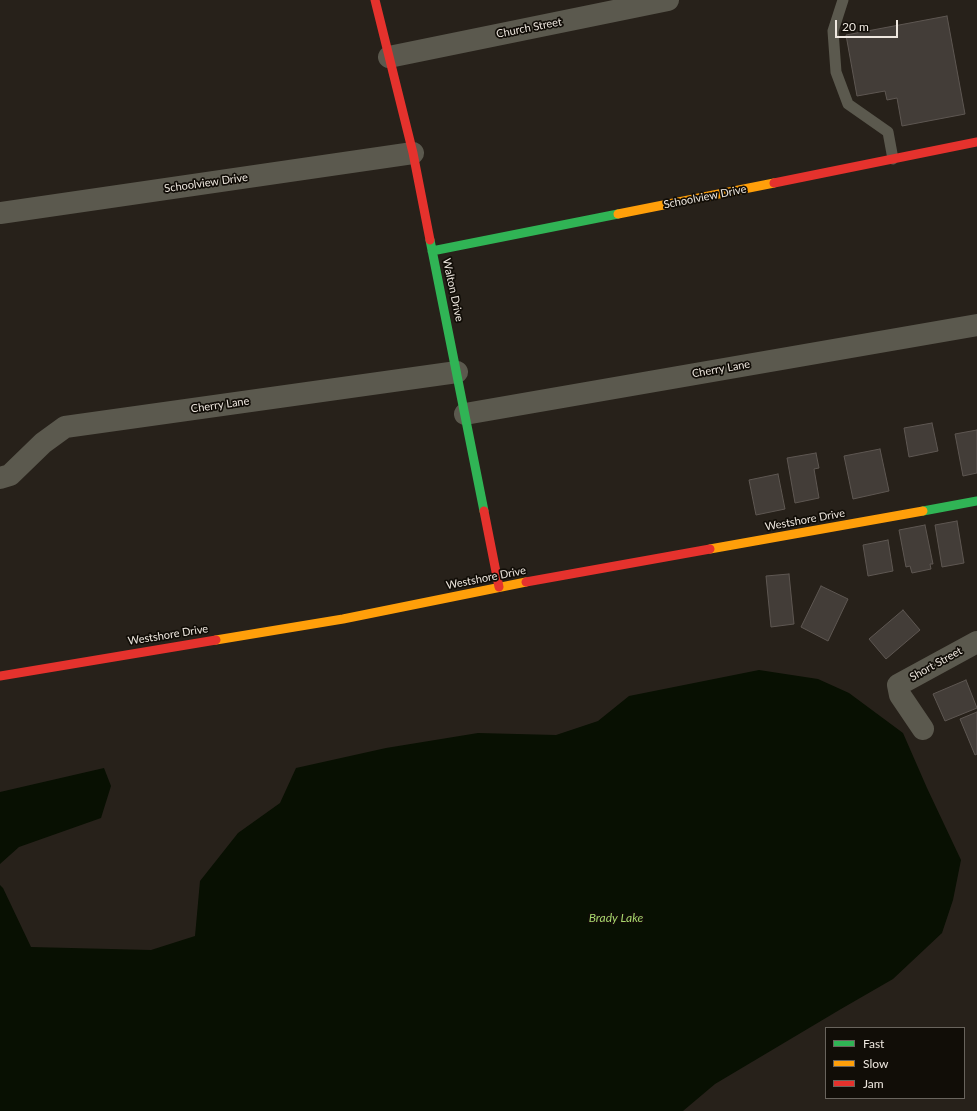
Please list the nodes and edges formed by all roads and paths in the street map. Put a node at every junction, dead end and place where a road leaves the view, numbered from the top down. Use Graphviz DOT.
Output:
graph roads {
  1 [pos="375,0"];
  2 [pos="668,0"];
  3 [pos="843,0"];
  4 [pos="390,57"];
  5 [pos="977,142"];
  6 [pos="413,153"];
  7 [pos="893,159"];
  8 [pos="0,213"];
  9 [pos="432,251"];
  10 [pos="977,325"];
  11 [pos="457,372"];
  12 [pos="465,414"];
  13 [pos="0,478"];
  14 [pos="977,501"];
  15 [pos="499,587"];
  16 [pos="977,642"];
  17 [pos="0,676"];
  18 [pos="923,729"];
  1 -- 4 [label="street, Walton Drive"];
  2 -- 4 [label="street, Church Street"];
  3 -- 7 [label="lane"];
  4 -- 6 [label="street, Walton Drive"];
  5 -- 7 [label="street, Schoolview Drive"];
  6 -- 8 [label="street, Schoolview Drive"];
  6 -- 9 [label="street, Walton Drive"];
  7 -- 9 [label="street, Schoolview Drive"];
  9 -- 11 [label="street, Walton Drive"];
  10 -- 12 [label="street, Cherry Lane"];
  11 -- 12 [label="street, Walton Drive"];
  11 -- 13 [label="street, Cherry Lane"];
  12 -- 15 [label="street, Walton Drive"];
  14 -- 15 [label="street, Westshore Drive"];
  15 -- 17 [label="street, Westshore Drive"];
  16 -- 18 [label="street, Short Street"];
}
